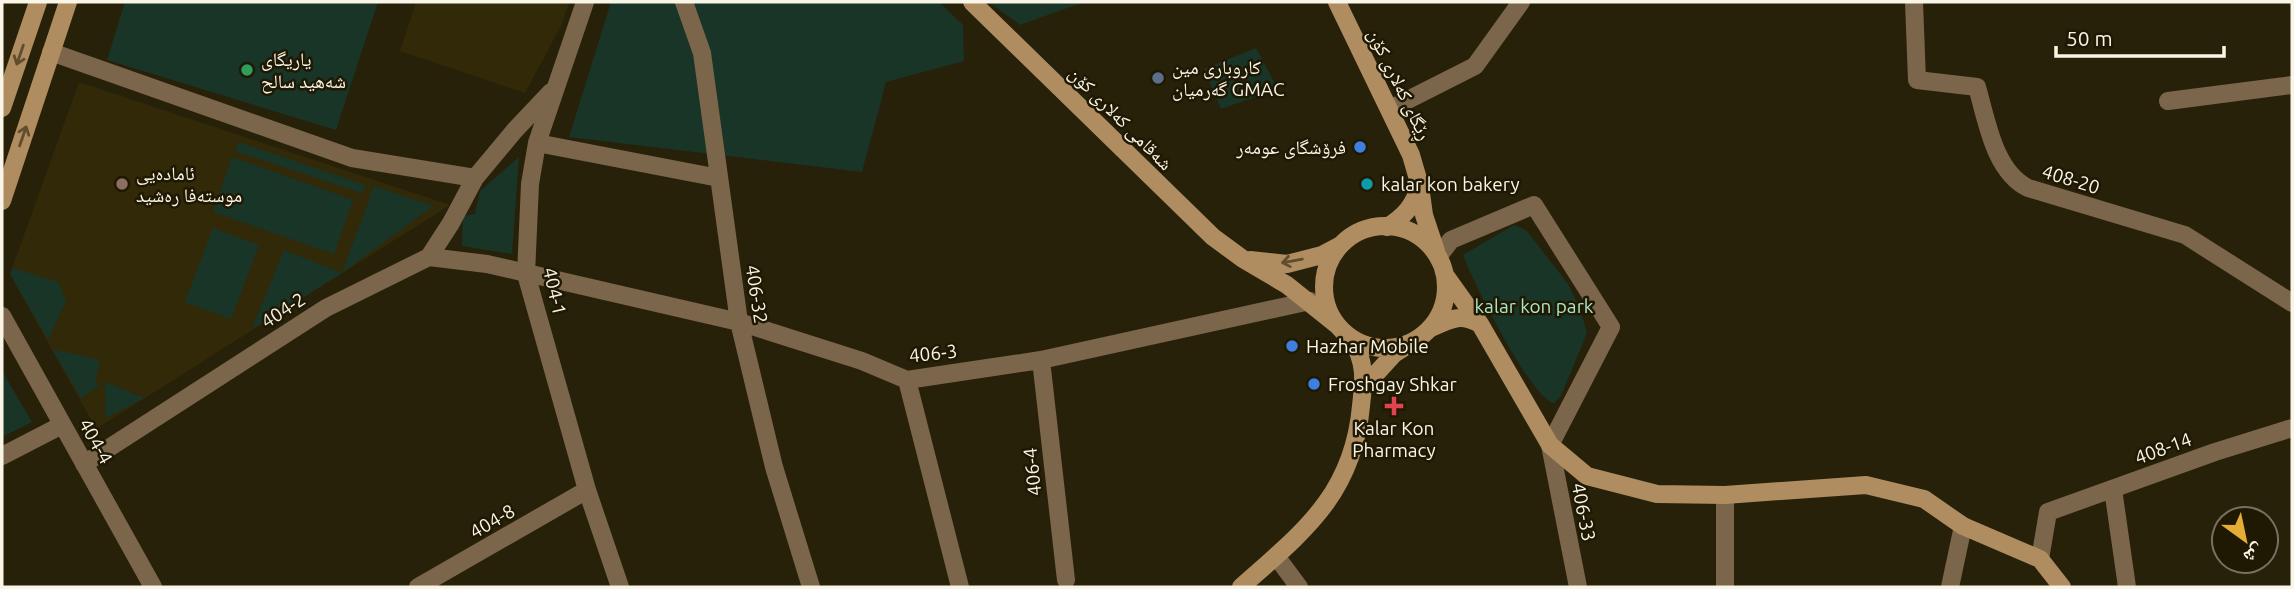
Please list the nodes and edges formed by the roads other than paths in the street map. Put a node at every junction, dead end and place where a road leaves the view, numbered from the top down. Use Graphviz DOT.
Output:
graph roads {
  1 [pos="38,2"];
  2 [pos="68,2"];
  3 [pos="585,2"];
  4 [pos="684,2"];
  5 [pos="972,2"];
  6 [pos="1337,2"];
  7 [pos="1521,2"];
  8 [pos="1914,2"];
  9 [pos="51,52"];
  10 [pos="2292,85"];
  11 [pos="557,86"];
  12 [pos="2168,101"];
  13 [pos="2,108"];
  14 [pos="1390,110"];
  15 [pos="537,143"];
  16 [pos="475,178"];
  17 [pos="719,178"];
  18 [pos="1420,186"];
  19 [pos="2,201"];
  20 [pos="1387,227"];
  21 [pos="1339,246"];
  22 [pos="429,257"];
  23 [pos="1438,257"];
  24 [pos="1243,259"];
  25 [pos="526,274"];
  26 [pos="1445,275"];
  27 [pos="1310,301"];
  28 [pos="2292,303"];
  29 [pos="2,316"];
  30 [pos="739,322"];
  31 [pos="1480,324"];
  32 [pos="1337,325"];
  33 [pos="1430,328"];
  34 [pos="1352,339"];
  35 [pos="1413,341"];
  36 [pos="1041,360"];
  37 [pos="907,380"];
  38 [pos="1363,388"];
  39 [pos="62,425"];
  40 [pos="2292,428"];
  41 [pos="1550,445"];
  42 [pos="2,456"];
  43 [pos="84,464"];
  44 [pos="2113,489"];
  45 [pos="587,490"];
  46 [pos="1725,495"];
  47 [pos="1963,526"];
  48 [pos="1276,556"];
  49 [pos="2040,559"];
  50 [pos="1066,580"];
  51 [pos="153,587"];
  52 [pos="418,587"];
  53 [pos="620,587"];
  54 [pos="811,587"];
  55 [pos="960,587"];
  56 [pos="1241,587"];
  57 [pos="1299,587"];
  58 [pos="1578,587"];
  59 [pos="1725,587"];
  60 [pos="1950,587"];
  61 [pos="2062,587"];
  62 [pos="2127,587"];
  1 -- 13 [label="street, one-way"];
  2 -- 9 [label="street"];
  3 -- 11 [label="street, 404-1"];
  4 -- 17 [label="street, 406-32"];
  5 -- 24 [label="street, شەقامی کەلاری کۆن"];
  6 -- 14 [label="street, ڕێگای کەلاری کۆن"];
  7 -- 14 [label="street"];
  8 -- 28 [label="street, 408-20"];
  9 -- 16 [label="street"];
  19 -- 9 [label="street, one-way"];
  10 -- 12 [label="street"];
  11 -- 15 [label="street, 404-1"];
  11 -- 16 [label="street"];
  14 -- 18 [label="street, ڕێگای کەلاری کۆن"];
  15 -- 17 [label="street"];
  15 -- 25 [label="street, 404-1"];
  16 -- 22 [label="street"];
  17 -- 30 [label="street, 406-32"];
  18 -- 20 [label="street"];
  18 -- 23 [label="street, ڕێگای کەلاری کۆن"];
  20 -- 21 [label="street"];
  20 -- 23 [label="street"];
  21 -- 24 [label="street, one-way"];
  21 -- 32 [label="street"];
  22 -- 25 [label="street"];
  22 -- 43 [label="street, 404-2"];
  23 -- 26 [label="street"];
  23 -- 41 [label="street"];
  24 -- 27 [label="street, شەقامی کەلاری کۆن"];
  25 -- 30 [label="street, 406-3"];
  25 -- 45 [label="street, 404-1"];
  26 -- 31 [label="street"];
  26 -- 33 [label="street"];
  27 -- 32 [label="street, شەقامی کەلاری کۆن"];
  27 -- 36 [label="street, 406-3"];
  29 -- 39 [label="street, 404-4"];
  30 -- 37 [label="street, 406-3"];
  30 -- 54 [label="street, 406-32"];
  31 -- 33 [label="street"];
  31 -- 41 [label="street"];
  32 -- 34 [label="street"];
  33 -- 35 [label="street"];
  34 -- 35 [label="street"];
  34 -- 38 [label="street"];
  35 -- 38 [label="street"];
  36 -- 37 [label="street, 406-3"];
  36 -- 50 [label="street, 406-4"];
  37 -- 55 [label="street"];
  38 -- 48 [label="street"];
  39 -- 42 [label="street"];
  39 -- 43 [label="street, 404-4"];
  40 -- 44 [label="street, 408-14"];
  41 -- 46 [label="street"];
  41 -- 58 [label="street, 406-33"];
  43 -- 51 [label="street, 404-4"];
  44 -- 49 [label="street, 408-14"];
  44 -- 62 [label="street"];
  45 -- 52 [label="street, 404-8"];
  45 -- 53 [label="street, 404-1"];
  46 -- 47 [label="street"];
  46 -- 59 [label="street"];
  47 -- 49 [label="street"];
  47 -- 60 [label="street"];
  48 -- 56 [label="street"];
  48 -- 57 [label="street"];
  49 -- 61 [label="street"];
}
